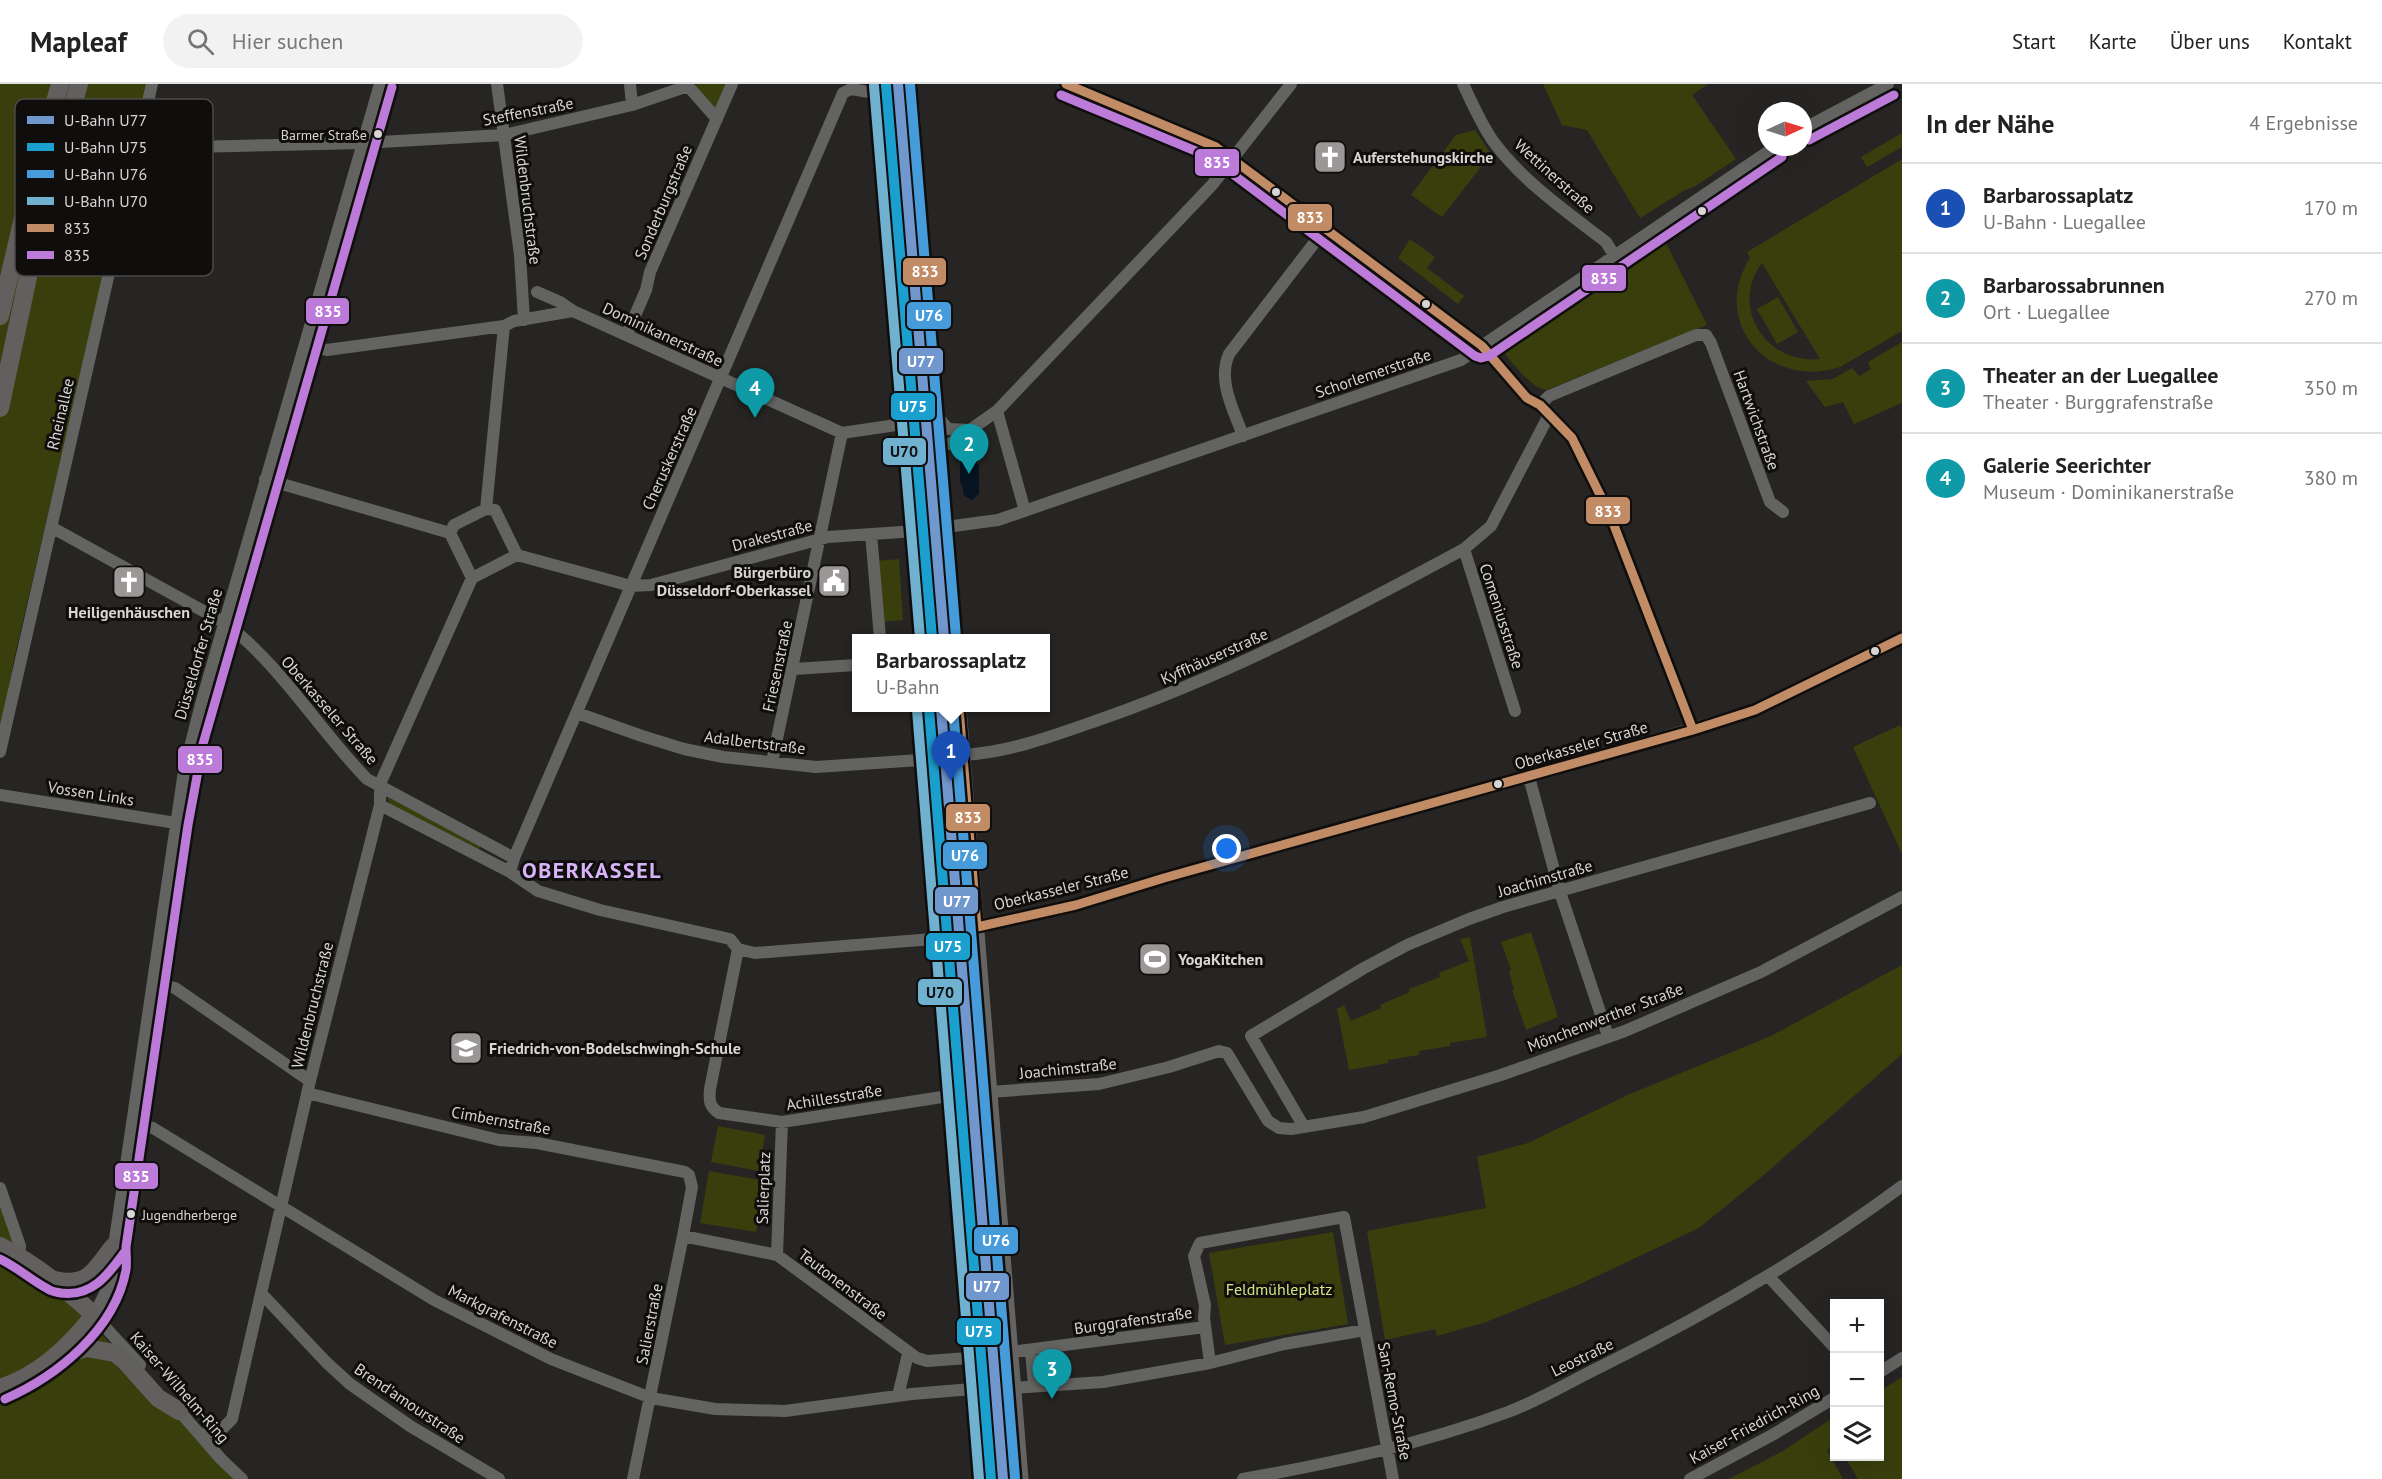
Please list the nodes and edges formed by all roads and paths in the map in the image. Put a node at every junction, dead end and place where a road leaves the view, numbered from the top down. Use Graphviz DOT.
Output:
graph roads {
  1 [pos="60,84"];
  2 [pos="79,84"];
  3 [pos="152,84"];
  4 [pos="380,84"];
  5 [pos="497,84"];
  6 [pos="630,84"];
  7 [pos="732,84"];
  8 [pos="910,84"];
  9 [pos="1066,84"];
  10 [pos="1292,84"];
  11 [pos="1463,84"];
  12 [pos="1888,84"];
  13 [pos="881,89"];
  14 [pos="56,99"];
  15 [pos="75,99"];
  16 [pos="149,99"];
  17 [pos="633,105"];
  18 [pos="717,119"];
  19 [pos="1812,124"];
  20 [pos="504,135"];
  21 [pos="363,143"];
  22 [pos="213,146"];
  23 [pos="1762,156"];
  24 [pos="1233,158"];
  25 [pos="1325,230"];
  26 [pos="15,252"];
  27 [pos="1614,255"];
  28 [pos="28,276"];
  29 [pos="108,276"];
  30 [pos="537,292"];
  31 [pos="573,311"];
  32 [pos="0,316"];
  33 [pos="524,320"];
  34 [pos="504,326"];
  35 [pos="627,334"];
  36 [pos="305,345"];
  37 [pos="1482,346"];
  38 [pos="721,380"];
  39 [pos="1540,405"];
  40 [pos="0,408"];
  41 [pos="997,411"];
  42 [pos="935,414"];
  43 [pos="1549,415"];
  44 [pos="908,429"];
  45 [pos="971,429"];
  46 [pos="842,433"];
  47 [pos="1243,436"];
  48 [pos="950,444"];
  49 [pos="939,458"];
  50 [pos="265,479"];
  51 [pos="486,509"];
  52 [pos="1024,511"];
  53 [pos="1783,512"];
  54 [pos="51,527"];
  55 [pos="939,528"];
  56 [pos="916,531"];
  57 [pos="450,533"];
  58 [pos="871,534"];
  59 [pos="819,540"];
  60 [pos="1464,549"];
  61 [pos="517,555"];
  62 [pos="471,578"];
  63 [pos="631,586"];
  64 [pos="225,623"];
  65 [pos="880,634"];
  66 [pos="925,634"];
  67 [pos="952,634"];
  68 [pos="1902,638"];
  69 [pos="852,665"];
  70 [pos="794,669"];
  71 [pos="1515,711"];
  72 [pos="931,712"];
  73 [pos="959,712"];
  74 [pos="577,713"];
  75 [pos="1693,730"];
  76 [pos="0,752"];
  77 [pos="963,755"];
  78 [pos="935,759"];
  79 [pos="772,762"];
  80 [pos="1529,777"];
  81 [pos="380,784"];
  82 [pos="0,795"];
  83 [pos="1870,803"];
  84 [pos="380,805"];
  85 [pos="176,823"];
  86 [pos="514,858"];
  87 [pos="510,872"];
  88 [pos="1560,892"];
  89 [pos="1902,897"];
  90 [pos="977,927"];
  91 [pos="948,936"];
  92 [pos="738,949"];
  93 [pos="154,983"];
  94 [pos="1608,1036"];
  95 [pos="1219,1051"];
  96 [pos="308,1087"];
  97 [pos="990,1092"];
  98 [pos="961,1094"];
  99 [pos="782,1122"];
  100 [pos="133,1125"];
  101 [pos="1304,1127"];
  102 [pos="689,1175"];
  103 [pos="1902,1186"];
  104 [pos="0,1188"];
  105 [pos="281,1207"];
  106 [pos="683,1236"];
  107 [pos="0,1246"];
  108 [pos="114,1246"];
  109 [pos="19,1255"];
  110 [pos="777,1255"];
  111 [pos="1768,1277"];
  112 [pos="55,1280"];
  113 [pos="261,1293"];
  114 [pos="94,1315"];
  115 [pos="1205,1327"];
  116 [pos="1365,1330"];
  117 [pos="1830,1343"];
  118 [pos="1031,1350"];
  119 [pos="1010,1352"];
  120 [pos="908,1354"];
  121 [pos="56,1356"];
  122 [pos="982,1357"];
  123 [pos="1902,1358"];
  124 [pos="1210,1363"];
  125 [pos="1884,1369"];
  126 [pos="1034,1386"];
  127 [pos="3,1387"];
  128 [pos="984,1388"];
  129 [pos="1013,1388"];
  130 [pos="898,1396"];
  131 [pos="651,1398"];
  132 [pos="1830,1400"];
  133 [pos="178,1411"];
  134 [pos="200,1435"];
  135 [pos="1387,1450"];
  136 [pos="242,1479"];
  137 [pos="498,1479"];
  138 [pos="633,1479"];
  139 [pos="990,1479"];
  140 [pos="1021,1479"];
  141 [pos="1243,1479"];
  142 [pos="1393,1479"];
  143 [pos="1690,1479"];
  1 -- 14 [label="highway"];
  2 -- 15 [label="highway"];
  3 -- 16 [label="street, Rheinallee"];
  4 -- 21 [label="street, Düsseldorfer Straße"];
  5 -- 20 [label="street, Wildenbruchstraße"];
  6 -- 17 [label="street"];
  7 -- 18 [label="street, Sonderburgstraße"];
  8 -- 42 [label="main road"];
  9 -- 24 [label="street"];
  10 -- 24 [label="street"];
  11 -- 27 [label="street, Wettinerstraße"];
  12 -- 19 [label="street"];
  13 -- 38 [label="street, Cheruskerstraße"];
  13 -- 44 [label="main road"];
  17 -- 18 [label="street, Steffenstraße"];
  17 -- 20 [label="street, Steffenstraße"];
  18 -- 35 [label="street, Sonderburgstraße"];
  20 -- 21 [label="street, Steffenstraße"];
  20 -- 33 [label="street, Wildenbruchstraße"];
  21 -- 22 [label="street, Steffenstraße"];
  21 -- 36 [label="street, Düsseldorfer Straße"];
  23 -- 27 [label="street, Schorlemerstraße"];
  24 -- 25 [label="street"];
  24 -- 41 [label="street"];
  25 -- 37 [label="street"];
  25 -- 47 [label="street"];
  26 -- 32 [label="highway"];
  27 -- 37 [label="street, Schorlemerstraße"];
  28 -- 40 [label="highway"];
  29 -- 54 [label="street, Rheinallee"];
  30 -- 31 [label="street, Dominikanerstraße"];
  31 -- 33 [label="street"];
  31 -- 35 [label="street, Dominikanerstraße"];
  33 -- 34 [label="street"];
  34 -- 36 [label="street"];
  34 -- 51 [label="street"];
  35 -- 38 [label="street, Dominikanerstraße"];
  36 -- 50 [label="street, Düsseldorfer Straße"];
  37 -- 39 [label="street"];
  37 -- 47 [label="street, Schorlemerstraße"];
  38 -- 46 [label="street, Dominikanerstraße"];
  38 -- 63 [label="street, Cheruskerstraße"];
  39 -- 43 [label="street"];
  39 -- 53 [label="street, Hartwichstraße"];
  41 -- 45 [label="street"];
  41 -- 52 [label="street"];
  42 -- 45 [label="street"];
  42 -- 49 [label="main road"];
  43 -- 60 [label="street, Comeniusstraße"];
  43 -- 75 [label="street"];
  44 -- 46 [label="street"];
  44 -- 56 [label="main road"];
  45 -- 48 [label="street"];
  46 -- 59 [label="street, Friesenstraße"];
  47 -- 52 [label="street, Schorlemerstraße"];
  48 -- 49 [label="main road"];
  49 -- 55 [label="main road"];
  50 -- 57 [label="street"];
  50 -- 64 [label="street, Düsseldorfer Straße"];
  51 -- 57 [label="street"];
  51 -- 61 [label="street"];
  52 -- 55 [label="street, Schorlemerstraße"];
  54 -- 64 [label="street, Oberkasseler Straße"];
  54 -- 76 [label="street, Rheinallee"];
  55 -- 56 [label="street, Drakestraße"];
  55 -- 67 [label="main road"];
  56 -- 58 [label="street, Drakestraße"];
  56 -- 66 [label="main road"];
  57 -- 62 [label="street"];
  58 -- 59 [label="street, Drakestraße"];
  58 -- 65 [label="street"];
  59 -- 63 [label="street, Drakestraße"];
  59 -- 70 [label="street, Friesenstraße"];
  60 -- 71 [label="street, Comeniusstraße"];
  60 -- 77 [label="street, Kyffhäuserstraße"];
  61 -- 62 [label="street"];
  61 -- 63 [label="street, Drakestraße"];
  62 -- 81 [label="street, Wildenbruchstraße"];
  63 -- 74 [label="street, Cheruskerstraße"];
  64 -- 81 [label="street, Oberkasseler Straße"];
  64 -- 85 [label="street, Düsseldorfer Straße"];
  68 -- 75 [label="street, Oberkasseler Straße"];
  69 -- 70 [label="street"];
  70 -- 79 [label="street, Friesenstraße"];
  72 -- 78 [label="main road"];
  73 -- 77 [label="main road"];
  74 -- 79 [label="street, Adalbertstraße"];
  74 -- 86 [label="street, Cheruskerstraße"];
  75 -- 80 [label="street, Oberkasseler Straße"];
  77 -- 90 [label="main road"];
  78 -- 79 [label="street, Adalbertstraße"];
  78 -- 91 [label="main road"];
  80 -- 88 [label="street"];
  80 -- 90 [label="street, Oberkasseler Straße"];
  81 -- 84 [label="street, Wildenbruchstraße"];
  81 -- 86 [label="street, Oberkasseler Straße"];
  82 -- 85 [label="street, Vossen Links"];
  83 -- 88 [label="street, Joachimstraße"];
  84 -- 87 [label="street, Oberkasseler Straße"];
  84 -- 96 [label="street, Wildenbruchstraße"];
  85 -- 93 [label="street, Düsseldorfer Straße"];
  86 -- 87 [label="street, Cheruskerstraße"];
  87 -- 92 [label="street, Oberkasseler Straße"];
  88 -- 94 [label="street"];
  88 -- 101 [label="street, Joachimstraße"];
  89 -- 94 [label="street, Mönchenwerther Straße"];
  90 -- 91 [label="street, Oberkasseler Straße"];
  90 -- 97 [label="main road"];
  91 -- 92 [label="street, Oberkasseler Straße"];
  91 -- 98 [label="main road"];
  92 -- 99 [label="street, Achillesstraße"];
  93 -- 96 [label="street, Cimbernstraße"];
  93 -- 100 [label="street, Düsseldorfer Straße"];
  94 -- 101 [label="street, Mönchenwerther Straße"];
  95 -- 97 [label="street, Joachimstraße"];
  95 -- 101 [label="street, Mönchenwerther Straße"];
  96 -- 102 [label="street, Cimbernstraße"];
  96 -- 105 [label="street, Wildenbruchstraße"];
  97 -- 119 [label="main road"];
  98 -- 99 [label="street, Achillesstraße"];
  98 -- 122 [label="main road"];
  99 -- 110 [label="street, Salierplatz"];
  100 -- 105 [label="street, Markgrafenstraße"];
  100 -- 108 [label="street, Düsseldorfer Straße"];
  102 -- 106 [label="street, Salierstraße"];
  103 -- 111 [label="street, Leostraße"];
  104 -- 109 [label="street"];
  105 -- 113 [label="street, Wildenbruchstraße"];
  105 -- 131 [label="street, Markgrafenstraße"];
  106 -- 110 [label="street, Teutonenstraße"];
  106 -- 131 [label="street, Salierstraße"];
  107 -- 109 [label="highway"];
  108 -- 112 [label="highway"];
  108 -- 114 [label="street, Düsseldorfer Straße"];
  109 -- 112 [label="highway"];
  110 -- 120 [label="street, Teutonenstraße"];
  111 -- 117 [label="street"];
  111 -- 135 [label="street, Leostraße"];
  112 -- 114 [label="highway"];
  113 -- 134 [label="street, Wildenbruchstraße"];
  113 -- 137 [label="street, Brend'amourstraße"];
  114 -- 121 [label="highway"];
  114 -- 133 [label="street, Kaiser-Wilhelm-Ring"];
  115 -- 116 [label="street"];
  115 -- 118 [label="street, Burggrafenstraße"];
  115 -- 124 [label="street, Burggrafenstraße"];
  116 -- 124 [label="street"];
  116 -- 135 [label="street, San-Remo-Straße"];
  118 -- 119 [label="street, Burggrafenstraße"];
  118 -- 126 [label="street"];
  119 -- 129 [label="main road"];
  120 -- 122 [label="street"];
  120 -- 130 [label="street"];
  121 -- 127 [label="highway"];
  121 -- 133 [label="highway"];
  122 -- 128 [label="main road"];
  123 -- 125 [label="street"];
  124 -- 126 [label="street"];
  126 -- 129 [label="street"];
  128 -- 130 [label="street, Markgrafenstraße"];
  128 -- 139 [label="main road"];
  129 -- 140 [label="main road"];
  130 -- 131 [label="street, Markgrafenstraße"];
  131 -- 138 [label="street, Salierstraße"];
  132 -- 143 [label="street, Kaiser-Friedrich-Ring"];
  133 -- 134 [label="street, Kaiser-Wilhelm-Ring"];
  134 -- 136 [label="street, Kaiser-Wilhelm-Ring"];
  135 -- 141 [label="street, Leostraße"];
  135 -- 142 [label="street, San-Remo-Straße"];
}
